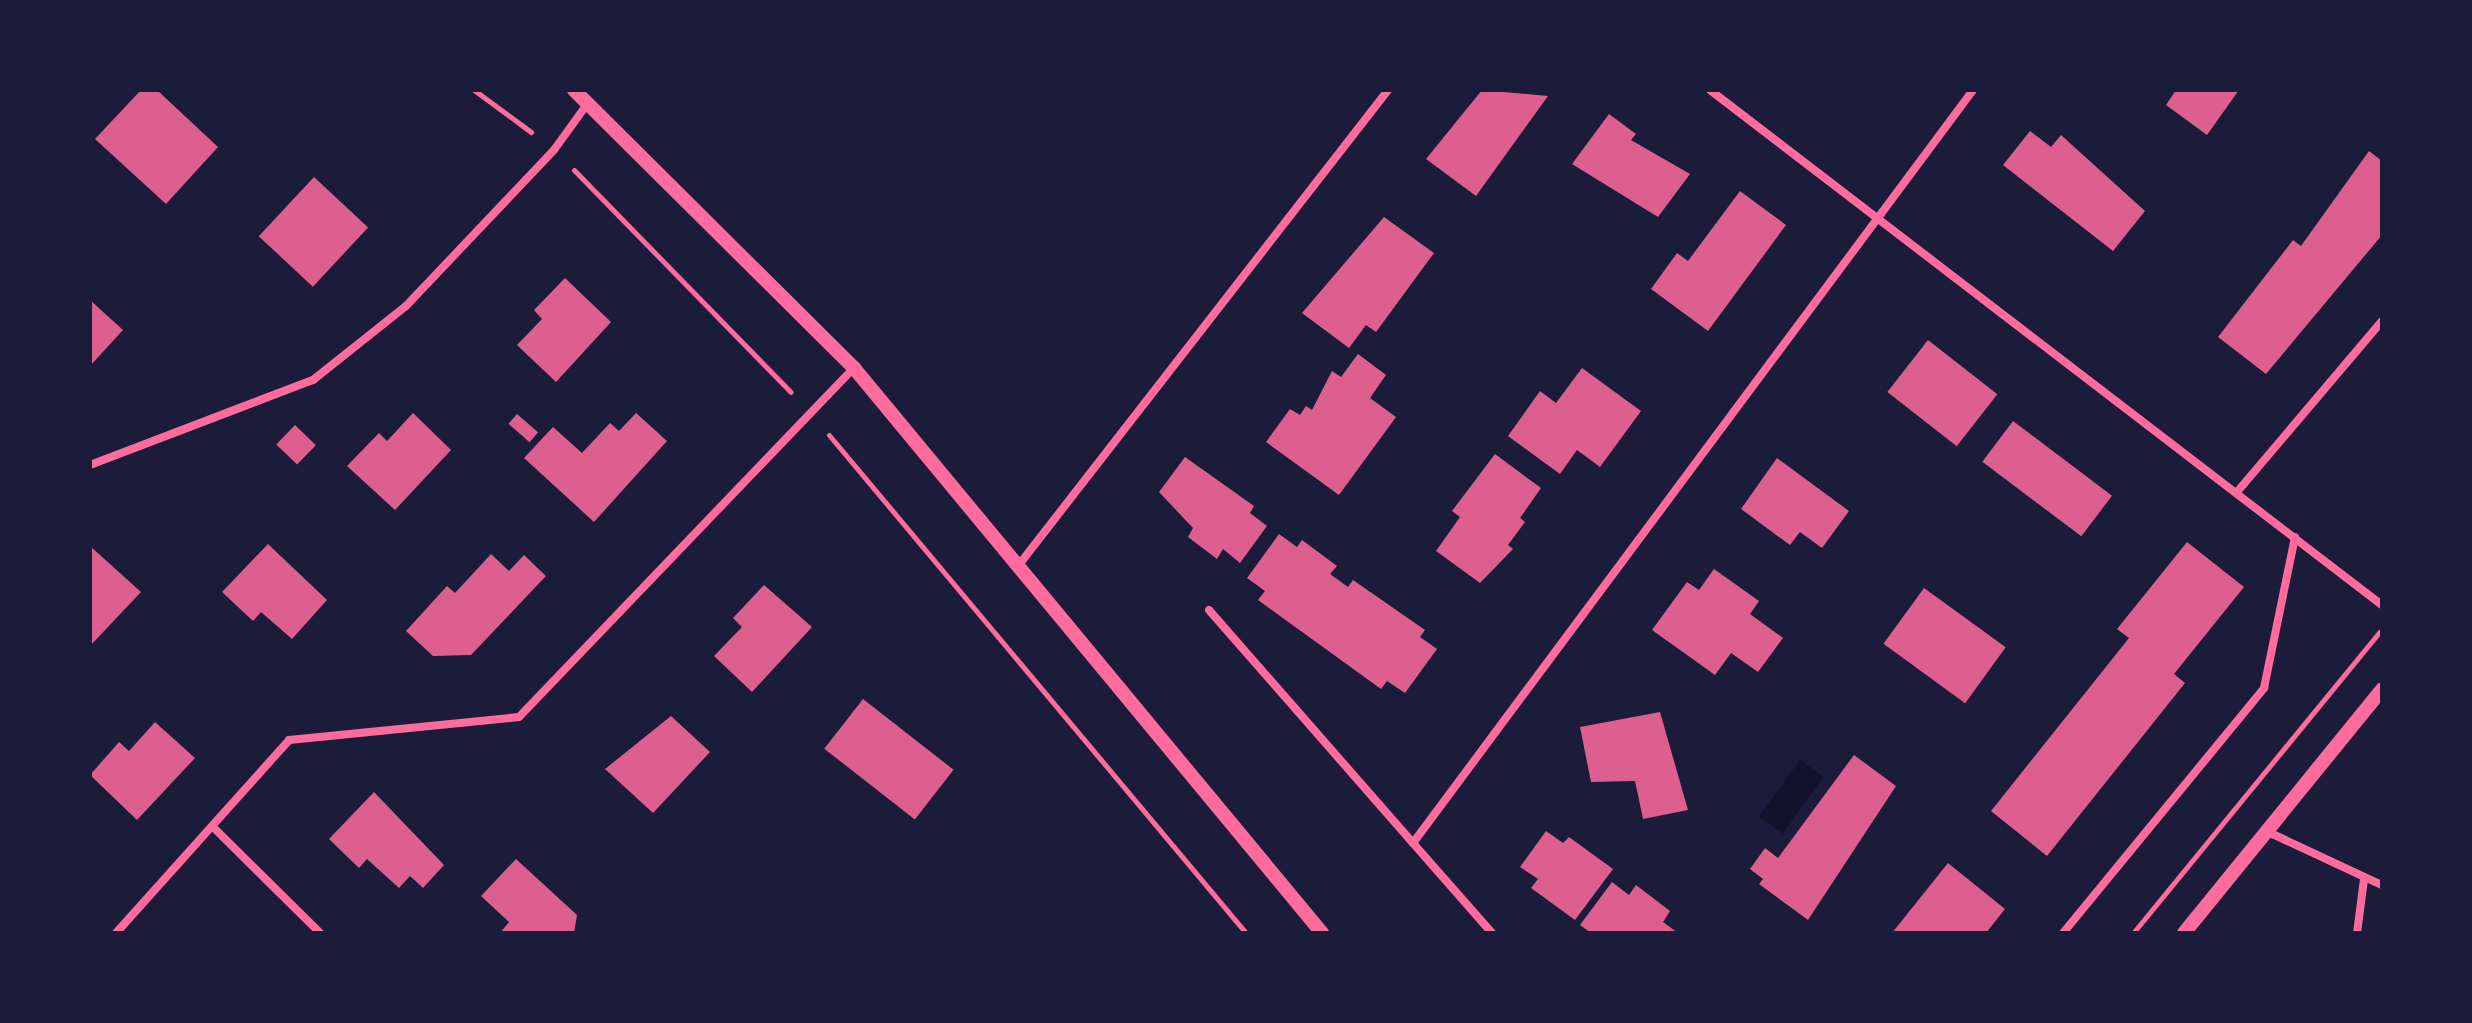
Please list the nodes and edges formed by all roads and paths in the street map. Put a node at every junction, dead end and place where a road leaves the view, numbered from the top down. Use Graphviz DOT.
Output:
graph roads {
  1 [pos="474,90"];
  2 [pos="574,90"];
  3 [pos="1388,90"];
  4 [pos="1710,90"];
  5 [pos="1973,90"];
  6 [pos="589,102"];
  7 [pos="554,150"];
  8 [pos="1876,219"];
  9 [pos="2382,321"];
  10 [pos="854,368"];
  11 [pos="813,416"];
  12 [pos="90,465"];
  13 [pos="2237,492"];
  14 [pos="2295,537"];
  15 [pos="1017,566"];
  16 [pos="2382,605"];
  17 [pos="1209,610"];
  18 [pos="2382,628"];
  19 [pos="2382,689"];
  20 [pos="212,826"];
  21 [pos="2266,831"];
  22 [pos="1413,843"];
  23 [pos="2364,879"];
  24 [pos="2382,885"];
  25 [pos="116,933"];
  26 [pos="320,933"];
  27 [pos="1246,933"];
  28 [pos="1322,933"];
  29 [pos="1492,933"];
  30 [pos="2063,933"];
  31 [pos="2133,933"];
  32 [pos="2184,933"];
  33 [pos="2357,933"];
  1 -- 7 [label="path"];
  2 -- 6 [label="street"];
  3 -- 15 [label="street"];
  4 -- 8 [label="street"];
  5 -- 8 [label="street"];
  6 -- 7 [label="street"];
  6 -- 10 [label="street"];
  7 -- 11 [label="path"];
  7 -- 12 [label="street"];
  8 -- 13 [label="street"];
  8 -- 22 [label="street"];
  9 -- 13 [label="street"];
  10 -- 11 [label="street"];
  10 -- 15 [label="street"];
  11 -- 20 [label="street"];
  11 -- 27 [label="path"];
  13 -- 14 [label="street"];
  14 -- 16 [label="street"];
  14 -- 30 [label="street"];
  15 -- 28 [label="street"];
  17 -- 22 [label="street"];
  18 -- 31 [label="path"];
  19 -- 21 [label="street"];
  20 -- 25 [label="street"];
  20 -- 26 [label="street"];
  21 -- 23 [label="street"];
  21 -- 32 [label="street"];
  22 -- 29 [label="street"];
  23 -- 24 [label="street"];
  23 -- 33 [label="street"];
}
